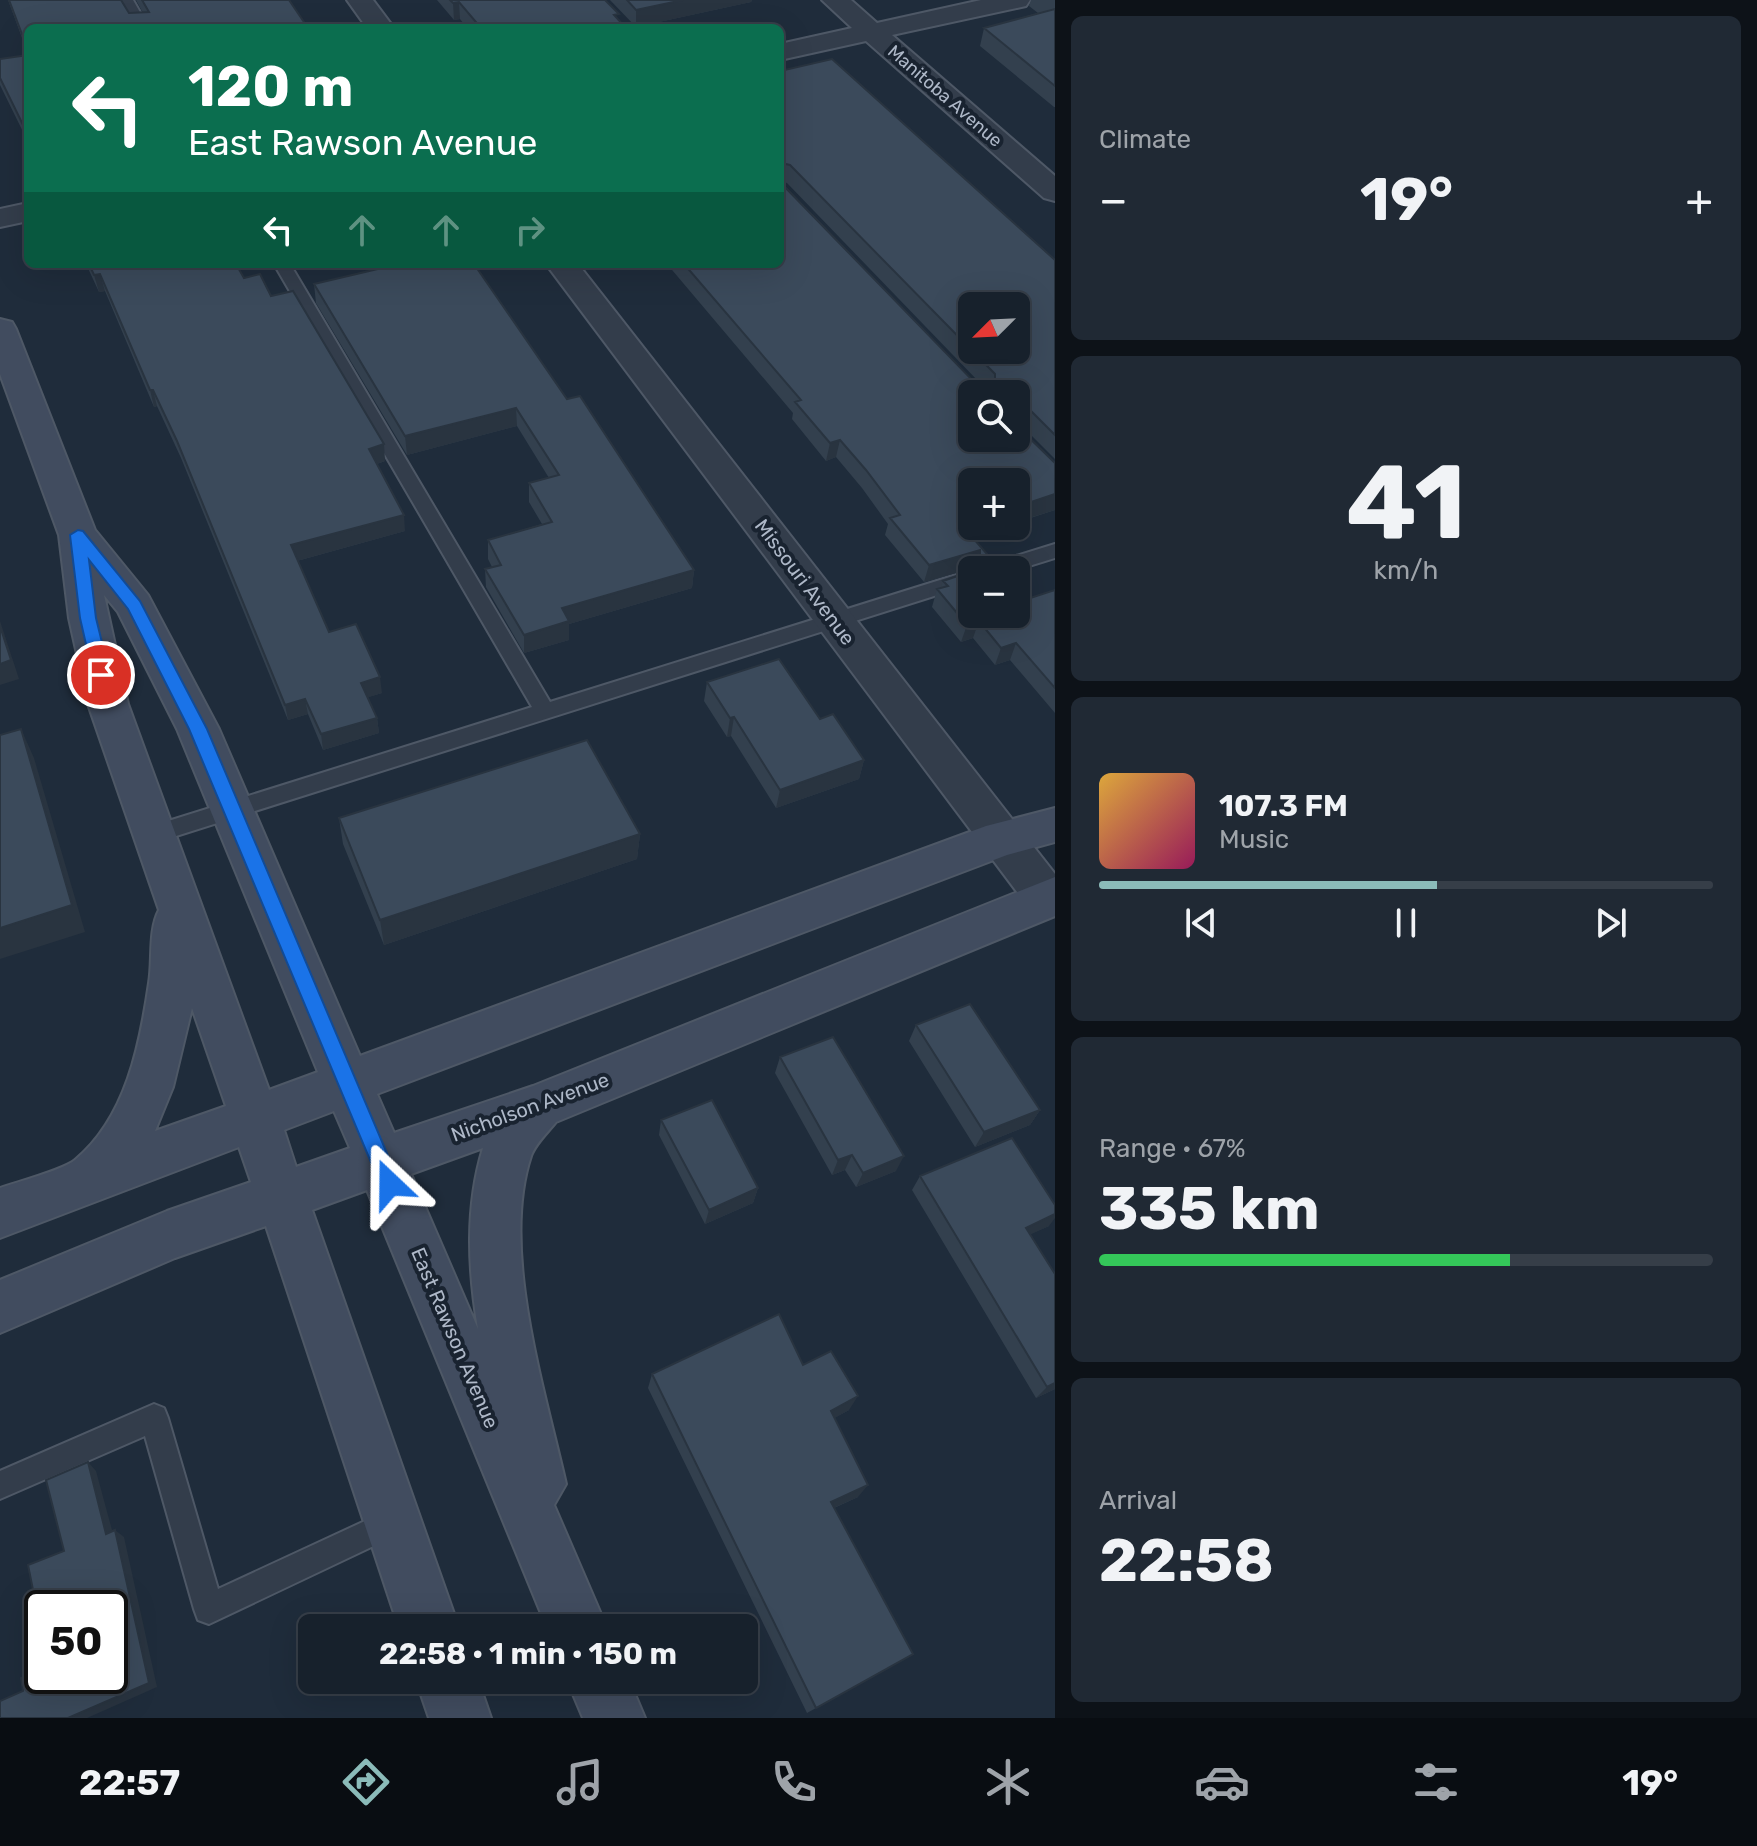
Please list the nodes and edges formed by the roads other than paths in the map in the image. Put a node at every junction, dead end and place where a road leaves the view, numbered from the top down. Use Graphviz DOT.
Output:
graph roads {
  1 [pos="126,0"];
  2 [pos="360,0"];
  3 [pos="835,0"];
  4 [pos="1017,0"];
  5 [pos="140,24"];
  6 [pos="378,24"];
  7 [pos="870,31"];
  8 [pos="784,51"];
  9 [pos="1055,192"];
  10 [pos="24,213"];
  11 [pos="0,218"];
  12 [pos="284,268"];
  13 [pos="565,268"];
  14 [pos="0,329"];
  15 [pos="78,535"];
  16 [pos="1055,551"];
  17 [pos="1030,559"];
  18 [pos="958,581"];
  19 [pos="834,620"];
  20 [pos="545,711"];
  21 [pos="230,809"];
  22 [pos="1055,825"];
  23 [pos="154,834"];
  24 [pos="1001,839"];
  25 [pos="174,891"];
  26 [pos="1052,898"];
  27 [pos="345,1082"];
  28 [pos="539,1106"];
  29 [pos="254,1116"];
  30 [pos="381,1161"];
  31 [pos="93,1177"];
  32 [pos="279,1197"];
  33 [pos="0,1213"];
  34 [pos="0,1307"];
  35 [pos="0,1485"];
  36 [pos="393,1522"];
  37 [pos="567,1604"];
  38 [pos="424,1614"];
  39 [pos="452,1694"];
  40 [pos="604,1694"];
  41 [pos="460,1718"];
  42 [pos="614,1718"];
  1 -- 5 [label="lane"];
  2 -- 6 [label="street"];
  3 -- 7 [label="street, Manitoba Avenue"];
  4 -- 7 [label="street"];
  7 -- 8 [label="street"];
  7 -- 9 [label="street, Manitoba Avenue"];
  10 -- 11 [label="street"];
  12 -- 20 [label="lane"];
  13 -- 19 [label="street, Missouri Avenue"];
  14 -- 15 [label="main road, East Rawson Avenue"];
  15 -- 21 [label="main road, East Rawson Avenue"];
  15 -- 23 [label="main road, East Rawson Avenue"];
  16 -- 17 [label="lane"];
  18 -- 19 [label="lane"];
  19 -- 20 [label="lane"];
  19 -- 24 [label="street, Missouri Avenue"];
  20 -- 21 [label="lane"];
  21 -- 23 [label="lane"];
  21 -- 27 [label="main road, East Rawson Avenue"];
  22 -- 24 [label="main road"];
  23 -- 25 [label="main road, East Rawson Avenue"];
  24 -- 26 [label="street, Missouri Avenue"];
  24 -- 27 [label="main road"];
  25 -- 29 [label="main road, East Rawson Avenue"];
  25 -- 31 [label="main road"];
  26 -- 28 [label="main road, Nicholson Avenue"];
  27 -- 29 [label="main road"];
  27 -- 30 [label="main road, East Rawson Avenue"];
  28 -- 30 [label="main road, Nicholson Avenue"];
  28 -- 37 [label="main road"];
  29 -- 31 [label="main road"];
  29 -- 32 [label="main road, East Rawson Avenue"];
  30 -- 32 [label="main road, Nicholson Avenue"];
  30 -- 37 [label="main road, East Rawson Avenue"];
  31 -- 33 [label="main road"];
  32 -- 34 [label="main road, Nicholson Avenue"];
  32 -- 36 [label="main road, East Rawson Avenue"];
  35 -- 36 [label="lane"];
  36 -- 38 [label="main road, East Rawson Avenue"];
  39 -- 41 [label="main road"];
  40 -- 42 [label="main road"];
}
